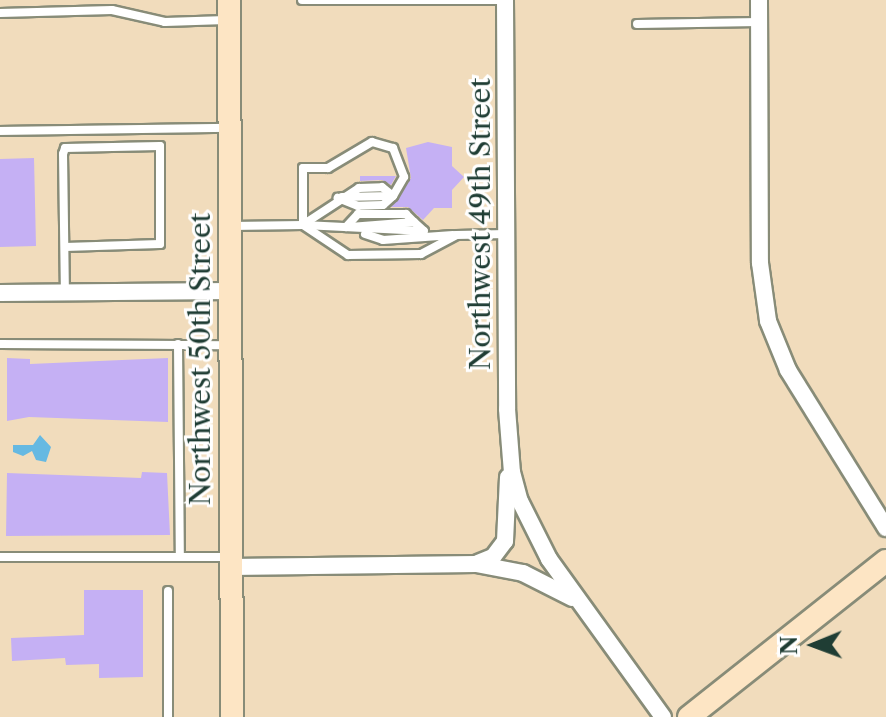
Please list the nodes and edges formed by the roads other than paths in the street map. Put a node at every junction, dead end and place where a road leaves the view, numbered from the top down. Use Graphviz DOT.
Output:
graph roads {
  1 [pos="302,0"];
  2 [pos="498,0"];
  3 [pos="505,0"];
  4 [pos="759,0"];
  5 [pos="444,1"];
  6 [pos="341,2"];
  7 [pos="229,10"];
  8 [pos="0,13"];
  9 [pos="759,22"];
  10 [pos="637,24"];
  11 [pos="229,128"];
  12 [pos="0,131"];
  13 [pos="393,196"];
  14 [pos="338,198"];
  15 [pos="303,225"];
  16 [pos="229,226"];
  17 [pos="345,228"];
  18 [pos="427,233"];
  19 [pos="507,234"];
  20 [pos="456,235"];
  21 [pos="65,247"];
  22 [pos="230,291"];
  23 [pos="0,293"];
  24 [pos="65,293"];
  25 [pos="0,344"];
  26 [pos="178,344"];
  27 [pos="229,345"];
  28 [pos="508,448"];
  29 [pos="886,528"];
  30 [pos="0,557"];
  31 [pos="180,557"];
  32 [pos="886,561"];
  33 [pos="230,562"];
  34 [pos="476,564"];
  35 [pos="168,591"];
  36 [pos="577,601"];
  37 [pos="168,717"];
  38 [pos="232,717"];
  39 [pos="663,717"];
  40 [pos="689,717"];
  1 -- 6 [label="lane"];
  2 -- 5 [label="lane"];
  3 -- 19 [label="street, Northwest 49th Street"];
  4 -- 9 [label="street"];
  5 -- 6 [label="lane"];
  7 -- 8 [label="lane"];
  7 -- 11 [label="main road, Northwest 50th Street"];
  9 -- 10 [label="lane"];
  9 -- 29 [label="street"];
  11 -- 12 [label="lane"];
  11 -- 16 [label="main road, Northwest 50th Street"];
  13 -- 14 [label="lane"];
  13 -- 14 [label="lane"];
  13 -- 15 [label="lane"];
  14 -- 15 [label="lane"];
  15 -- 16 [label="lane"];
  15 -- 17 [label="lane"];
  15 -- 20 [label="lane"];
  16 -- 22 [label="main road, Northwest 50th Street"];
  17 -- 18 [label="lane"];
  17 -- 18 [label="lane"];
  18 -- 20 [label="lane"];
  19 -- 20 [label="lane"];
  19 -- 28 [label="street, Northwest 49th Street"];
  21 -- 21 [label="lane"];
  21 -- 24 [label="lane"];
  22 -- 24 [label="street"];
  22 -- 27 [label="main road, Northwest 50th Street"];
  23 -- 24 [label="street"];
  25 -- 26 [label="lane"];
  26 -- 27 [label="lane"];
  26 -- 31 [label="lane"];
  27 -- 33 [label="main road, Northwest 50th Street"];
  28 -- 34 [label="street, Northwest 49th Street"];
  28 -- 36 [label="street, Northwest 49th Street"];
  30 -- 31 [label="lane"];
  31 -- 33 [label="lane"];
  32 -- 40 [label="main road"];
  33 -- 34 [label="street"];
  33 -- 38 [label="main road, Northwest 50th Street"];
  34 -- 36 [label="street"];
  35 -- 37 [label="lane"];
  36 -- 39 [label="street, Northwest 49th Street"];
}
